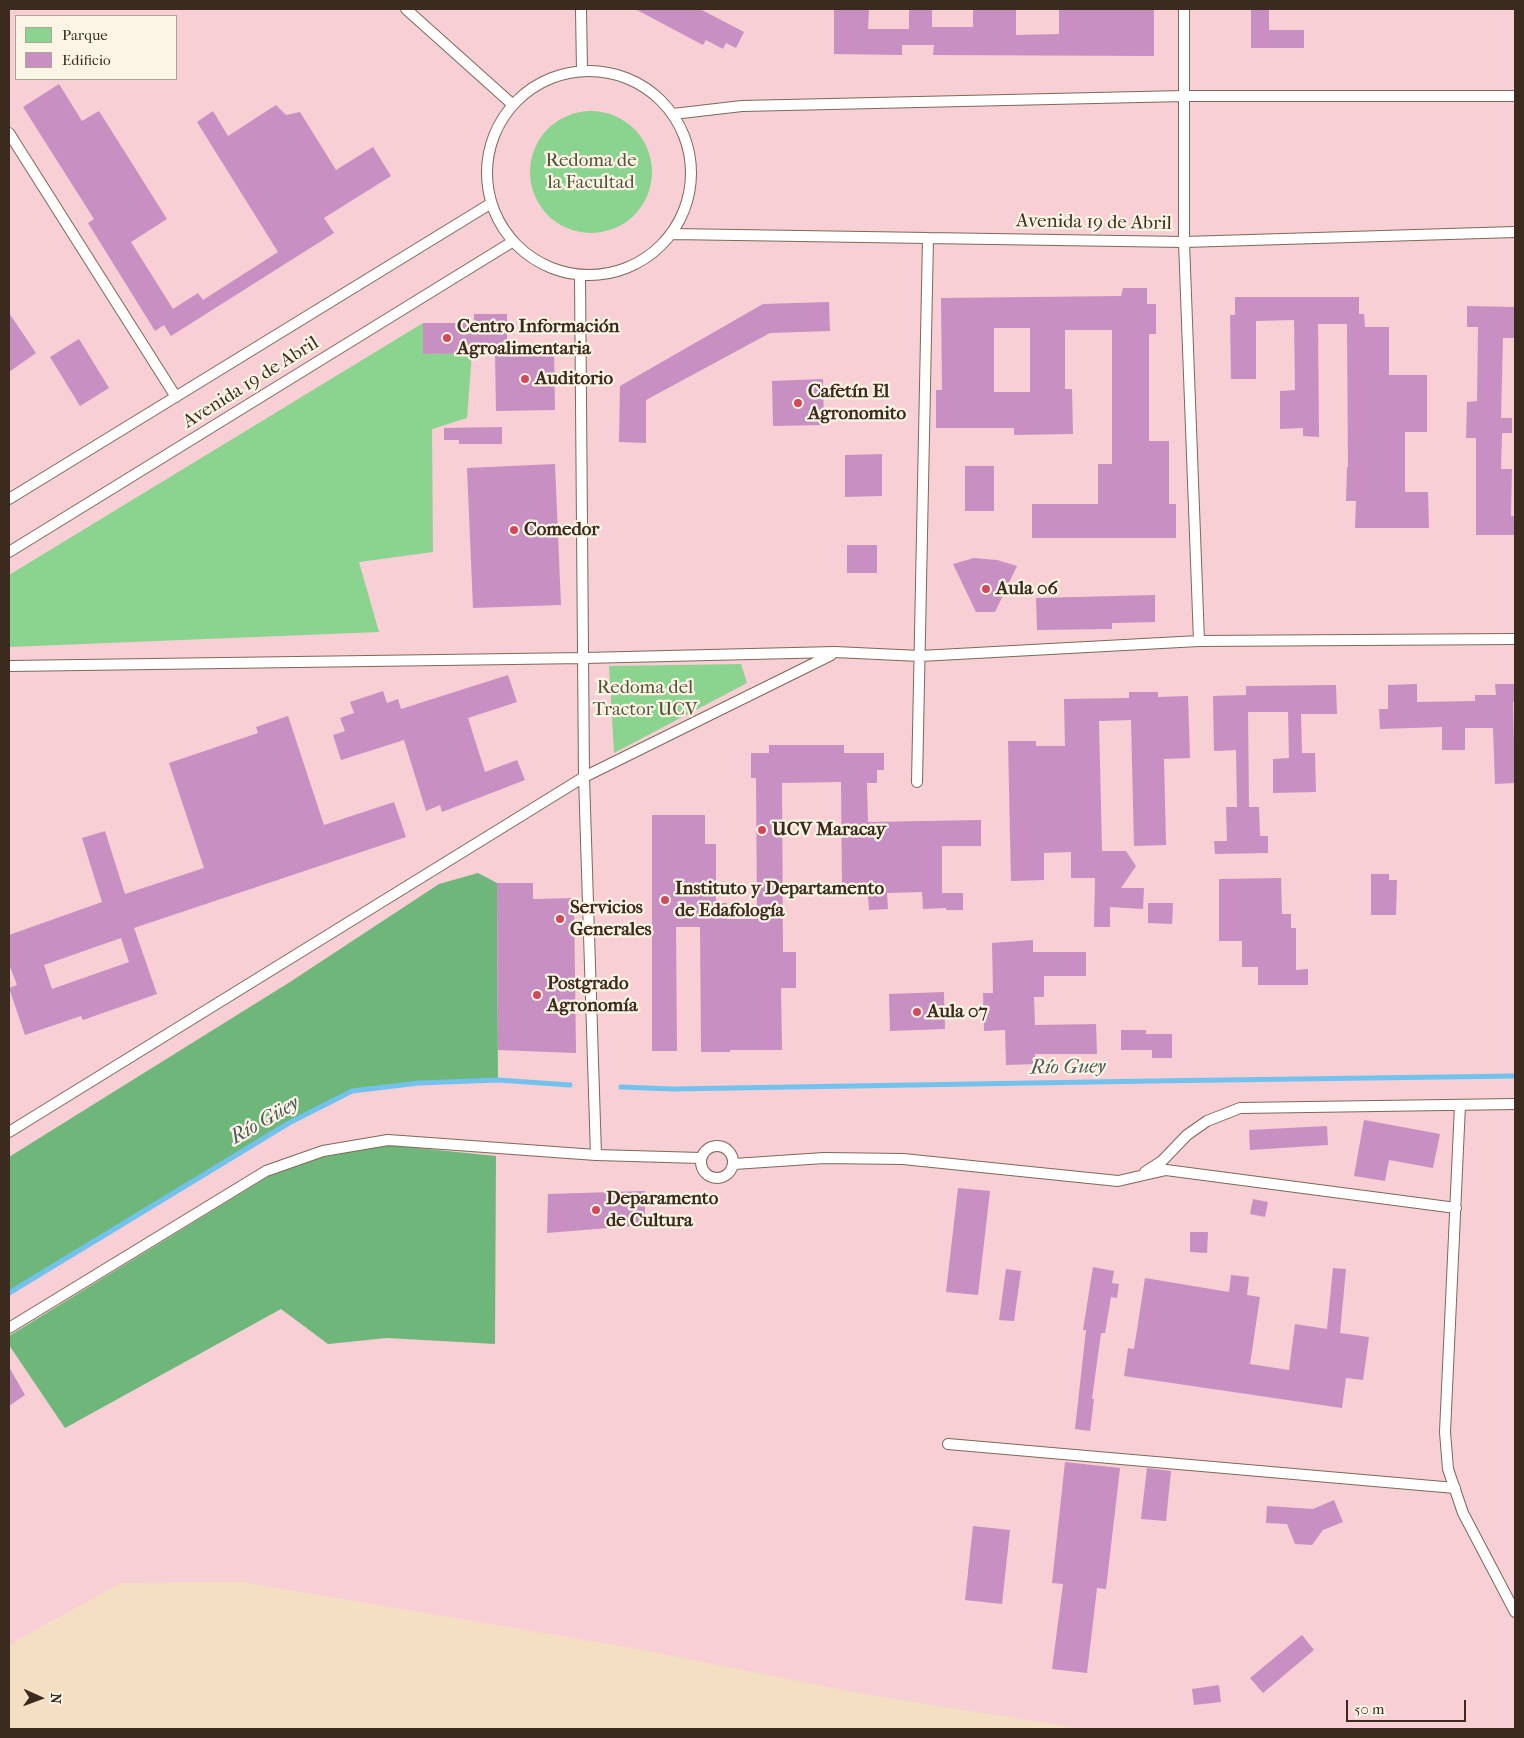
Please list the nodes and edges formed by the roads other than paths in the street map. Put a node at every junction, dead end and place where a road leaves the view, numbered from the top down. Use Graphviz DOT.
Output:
graph roads {
  1 [pos="406,9"];
  2 [pos="581,9"];
  3 [pos="1184,9"];
  4 [pos="582,71"];
  5 [pos="1184,96"];
  6 [pos="1515,96"];
  7 [pos="512,104"];
  8 [pos="674,114"];
  9 [pos="9,133"];
  10 [pos="490,204"];
  11 [pos="1515,232"];
  12 [pos="672,234"];
  13 [pos="928,238"];
  14 [pos="512,242"];
  15 [pos="1184,242"];
  16 [pos="580,276"];
  17 [pos="176,397"];
  18 [pos="9,499"];
  19 [pos="9,552"];
  20 [pos="1515,639"];
  21 [pos="1199,641"];
  22 [pos="836,652"];
  23 [pos="920,656"];
  24 [pos="584,658"];
  25 [pos="9,666"];
  26 [pos="584,777"];
  27 [pos="917,782"];
  28 [pos="1460,1104"];
  29 [pos="1515,1104"];
  30 [pos="9,1132"];
  31 [pos="596,1156"];
  32 [pos="701,1158"];
  33 [pos="734,1164"];
  34 [pos="1140,1175"];
  35 [pos="1456,1208"];
  36 [pos="9,1328"];
  37 [pos="948,1444"];
  38 [pos="1455,1488"];
  39 [pos="1515,1612"];
  1 -- 7 [label="lane"];
  2 -- 4 [label="lane"];
  3 -- 5 [label="lane"];
  4 -- 7 [label="lane"];
  4 -- 8 [label="lane"];
  5 -- 6 [label="lane"];
  5 -- 8 [label="lane"];
  5 -- 15 [label="lane"];
  7 -- 10 [label="lane"];
  8 -- 12 [label="lane"];
  9 -- 17 [label="lane"];
  10 -- 14 [label="lane"];
  10 -- 17 [label="lane, Avenida 19 de Abril"];
  11 -- 15 [label="lane, Avenida 19 de Abril"];
  12 -- 13 [label="lane, Avenida 19 de Abril"];
  12 -- 16 [label="lane"];
  13 -- 15 [label="lane, Avenida 19 de Abril"];
  13 -- 23 [label="lane"];
  14 -- 16 [label="lane"];
  14 -- 19 [label="lane, Avenida 19 de Abril"];
  15 -- 21 [label="lane"];
  16 -- 24 [label="lane"];
  17 -- 18 [label="lane, Avenida 19 de Abril"];
  20 -- 21 [label="lane"];
  21 -- 23 [label="lane"];
  22 -- 23 [label="lane"];
  22 -- 24 [label="lane"];
  22 -- 26 [label="lane"];
  23 -- 27 [label="lane"];
  24 -- 25 [label="lane"];
  24 -- 26 [label="lane"];
  26 -- 30 [label="lane"];
  26 -- 31 [label="lane"];
  28 -- 29 [label="lane"];
  28 -- 34 [label="lane"];
  28 -- 35 [label="lane"];
  31 -- 32 [label="lane"];
  31 -- 36 [label="lane"];
  32 -- 33 [label="lane"];
  32 -- 33 [label="lane"];
  33 -- 34 [label="lane"];
  34 -- 35 [label="lane"];
  35 -- 38 [label="lane"];
  37 -- 38 [label="lane"];
  38 -- 39 [label="lane"];
}
